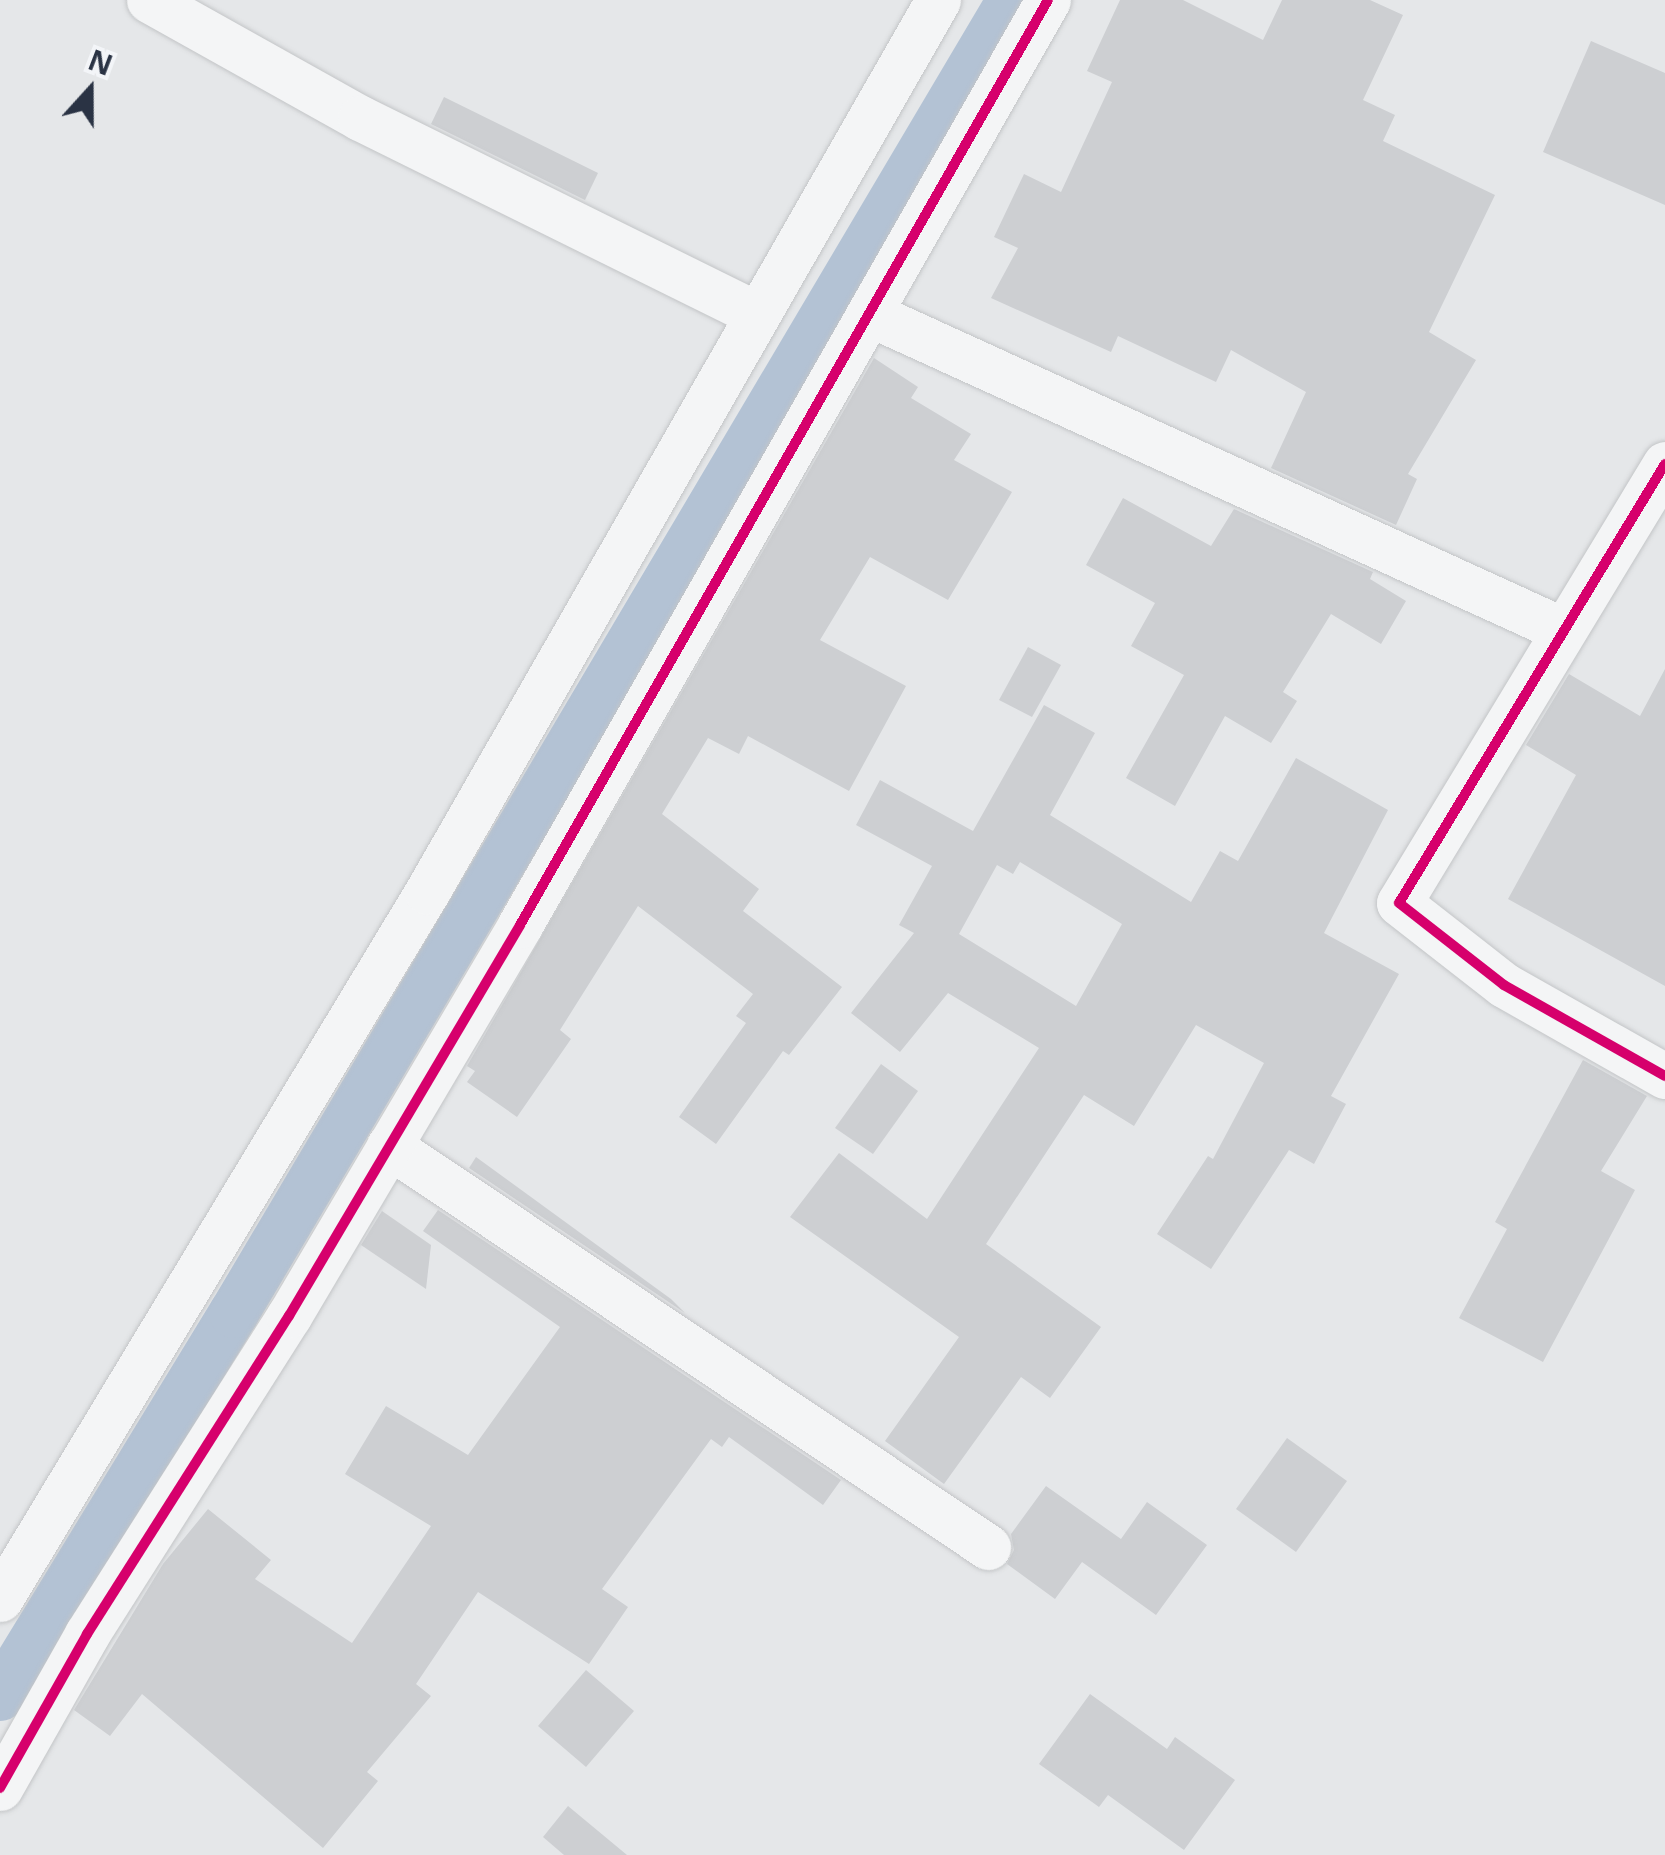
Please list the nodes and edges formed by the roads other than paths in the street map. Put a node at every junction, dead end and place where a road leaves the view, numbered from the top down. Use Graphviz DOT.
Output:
graph roads {
  1 [pos="148,0"];
  2 [pos="938,0"];
  3 [pos="1048,0"];
  4 [pos="757,314"];
  5 [pos="870,314"];
  6 [pos="1665,464"];
  7 [pos="1563,630"];
  8 [pos="1665,1076"];
  9 [pos="389,1146"];
  10 [pos="988,1547"];
  11 [pos="0,1600"];
  12 [pos="0,1788"];
  1 -- 4 [label="street"];
  2 -- 4 [label="street"];
  3 -- 5 [label="street"];
  4 -- 11 [label="street"];
  5 -- 7 [label="street"];
  5 -- 9 [label="street"];
  6 -- 7 [label="street"];
  7 -- 8 [label="street"];
  9 -- 10 [label="street"];
  9 -- 12 [label="street"];
}
